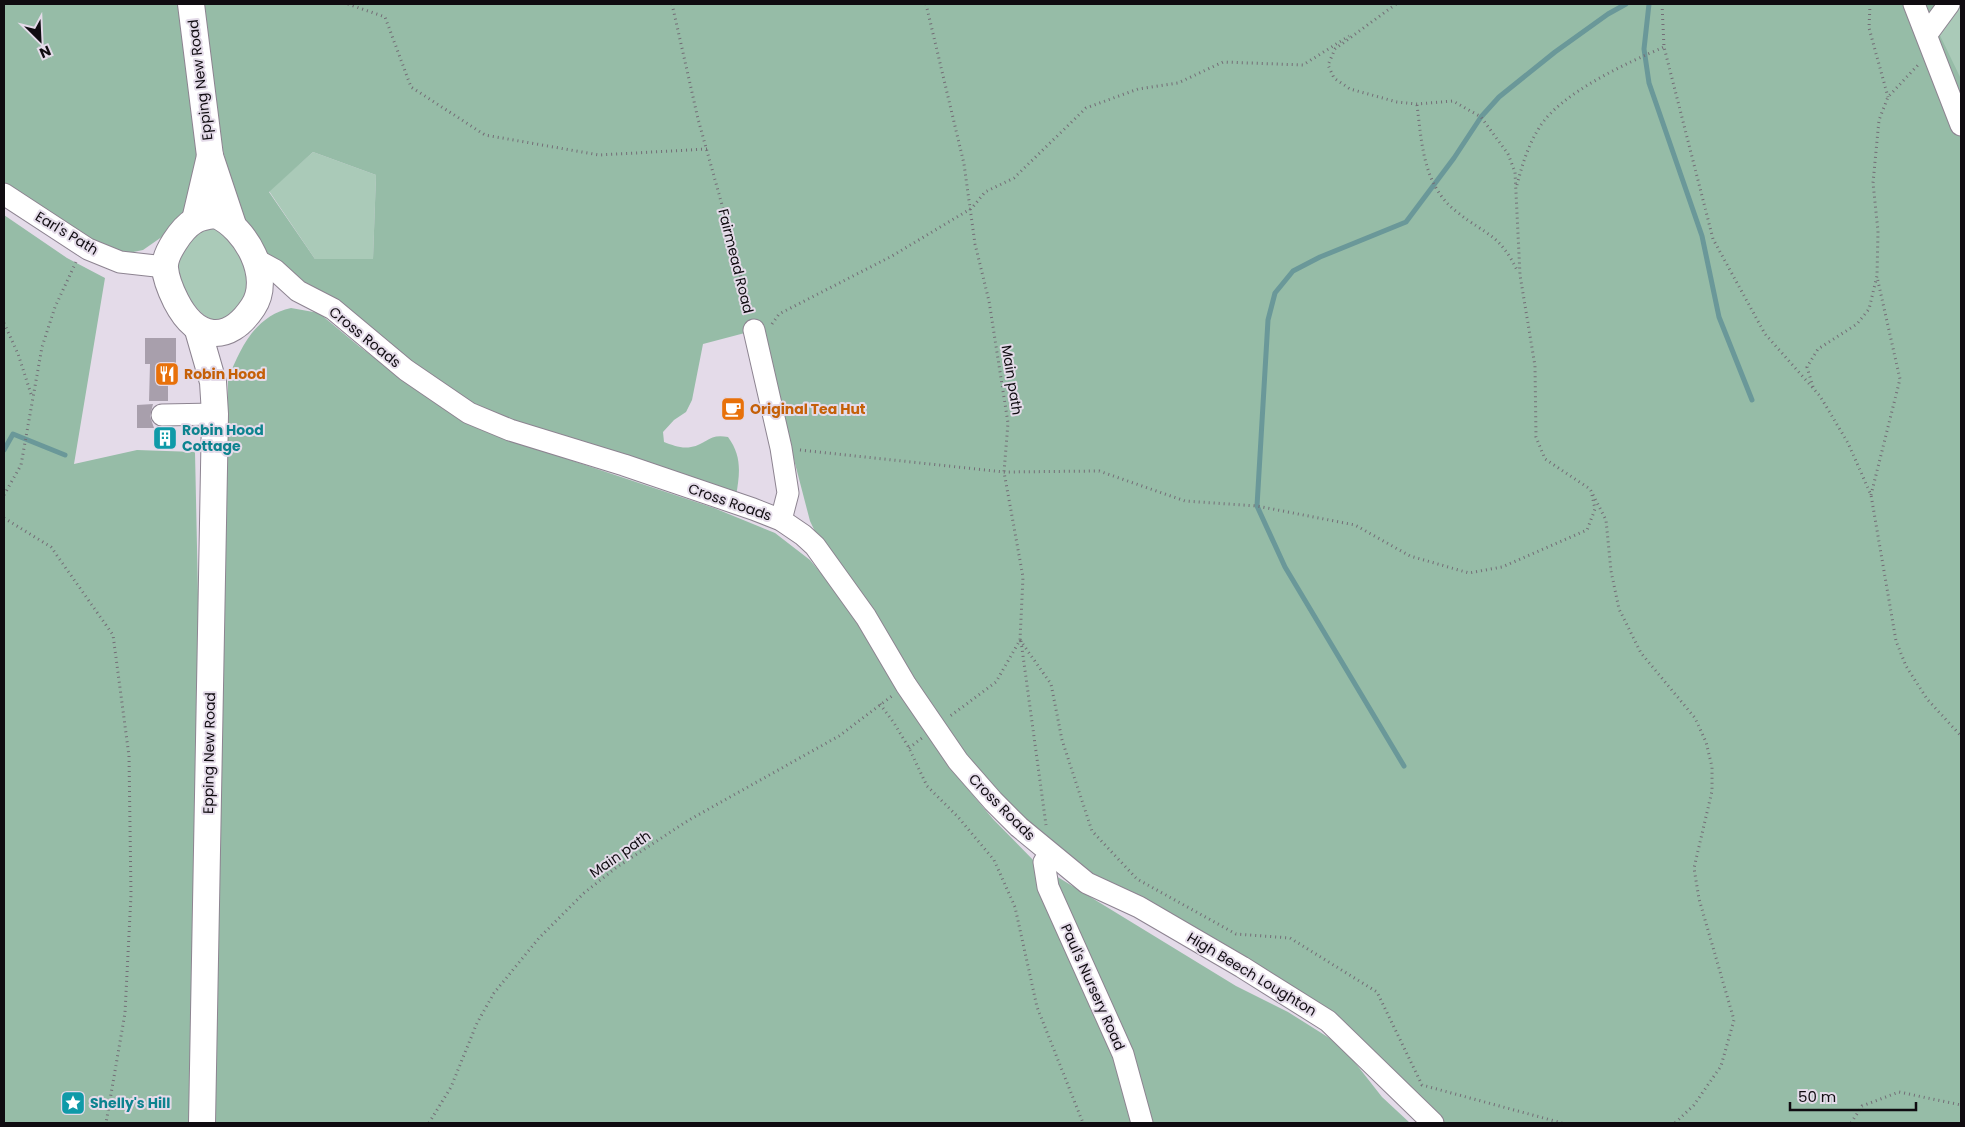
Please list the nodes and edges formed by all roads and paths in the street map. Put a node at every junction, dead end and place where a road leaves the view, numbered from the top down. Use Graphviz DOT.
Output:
graph roads {
  1 [pos="191,4"];
  2 [pos="348,4"];
  3 [pos="672,4"];
  4 [pos="926,4"];
  5 [pos="1396,4"];
  6 [pos="1662,4"];
  7 [pos="1870,4"];
  8 [pos="1914,4"];
  9 [pos="1949,4"];
  10 [pos="1366,26"];
  11 [pos="1930,42"];
  12 [pos="1664,47"];
  13 [pos="1888,97"];
  14 [pos="1418,104"];
  15 [pos="1961,125"];
  16 [pos="707,149"];
  17 [pos="210,156"];
  18 [pos="1516,188"];
  19 [pos="4,194"];
  20 [pos="972,208"];
  21 [pos="196,220"];
  22 [pos="233,225"];
  23 [pos="83,246"];
  24 [pos="253,258"];
  25 [pos="165,266"];
  26 [pos="1520,275"];
  27 [pos="1877,276"];
  28 [pos="298,291"];
  29 [pos="256,302"];
  30 [pos="4,323"];
  31 [pos="238,325"];
  32 [pos="198,330"];
  33 [pos="755,338"];
  34 [pos="213,382"];
  35 [pos="1813,390"];
  36 [pos="33,399"];
  37 [pos="214,414"];
  38 [pos="162,415"];
  39 [pos="781,448"];
  40 [pos="1004,472"];
  41 [pos="1590,489"];
  42 [pos="1871,495"];
  43 [pos="4,496"];
  44 [pos="4,518"];
  45 [pos="781,520"];
  46 [pos="1020,640"];
  47 [pos="906,685"];
  48 [pos="880,704"];
  49 [pos="936,728"];
  50 [pos="1961,736"];
  51 [pos="1050,854"];
  52 [pos="1961,1105"];
  53 [pos="106,1123"];
  54 [pos="202,1123"];
  55 [pos="429,1123"];
  56 [pos="1083,1123"];
  57 [pos="1142,1123"];
  58 [pos="1433,1123"];
  59 [pos="1562,1123"];
  60 [pos="1675,1123"];
  61 [pos="1851,1123"];
  1 -- 17 [label="main road, Epping New Road"];
  2 -- 16 [label="path"];
  3 -- 16 [label="path, Fairmead Road"];
  4 -- 20 [label="path, Main path"];
  5 -- 10 [label="path"];
  6 -- 12 [label="path"];
  7 -- 13 [label="path"];
  8 -- 11 [label="street"];
  9 -- 11 [label="street"];
  10 -- 14 [label="path"];
  10 -- 20 [label="path"];
  11 -- 13 [label="path"];
  11 -- 15 [label="street"];
  12 -- 18 [label="path"];
  12 -- 35 [label="path"];
  13 -- 27 [label="path"];
  14 -- 18 [label="path"];
  14 -- 26 [label="path"];
  16 -- 33 [label="path, Fairmead Road"];
  17 -- 21 [label="main road, Epping New Road"];
  17 -- 22 [label="main road, Epping New Road"];
  18 -- 26 [label="path"];
  19 -- 23 [label="street, Earl's Path"];
  20 -- 33 [label="path"];
  20 -- 40 [label="path, Main path"];
  21 -- 22 [label="main road"];
  21 -- 25 [label="main road"];
  22 -- 24 [label="main road"];
  23 -- 25 [label="street, Earl's Path"];
  23 -- 36 [label="path"];
  24 -- 28 [label="street, Cross Roads"];
  24 -- 29 [label="main road"];
  25 -- 32 [label="main road"];
  26 -- 41 [label="path"];
  27 -- 35 [label="path"];
  27 -- 42 [label="path"];
  28 -- 29 [label="street, Cross Roads"];
  28 -- 45 [label="street, Cross Roads"];
  29 -- 31 [label="main road"];
  30 -- 36 [label="path"];
  31 -- 32 [label="main road"];
  31 -- 34 [label="main road, Epping New Road"];
  32 -- 34 [label="main road, Epping New Road"];
  33 -- 39 [label="street"];
  34 -- 37 [label="main road, Epping New Road"];
  35 -- 42 [label="path"];
  36 -- 43 [label="path"];
  37 -- 38 [label="street"];
  37 -- 54 [label="main road, Epping New Road"];
  39 -- 40 [label="path"];
  39 -- 45 [label="street"];
  40 -- 41 [label="path"];
  40 -- 46 [label="path, Main path"];
  41 -- 60 [label="path"];
  42 -- 50 [label="path"];
  44 -- 53 [label="path"];
  45 -- 47 [label="street, Cross Roads"];
  46 -- 49 [label="path, Main path"];
  46 -- 51 [label="path"];
  46 -- 59 [label="path"];
  47 -- 48 [label="path, Main path"];
  47 -- 49 [label="street, Cross Roads"];
  48 -- 55 [label="path, Main path"];
  48 -- 56 [label="path"];
  49 -- 51 [label="street, Cross Roads"];
  51 -- 57 [label="street, Paul's Nursery Road"];
  51 -- 58 [label="street, High Beech Loughton"];
  52 -- 61 [label="path"];
}
